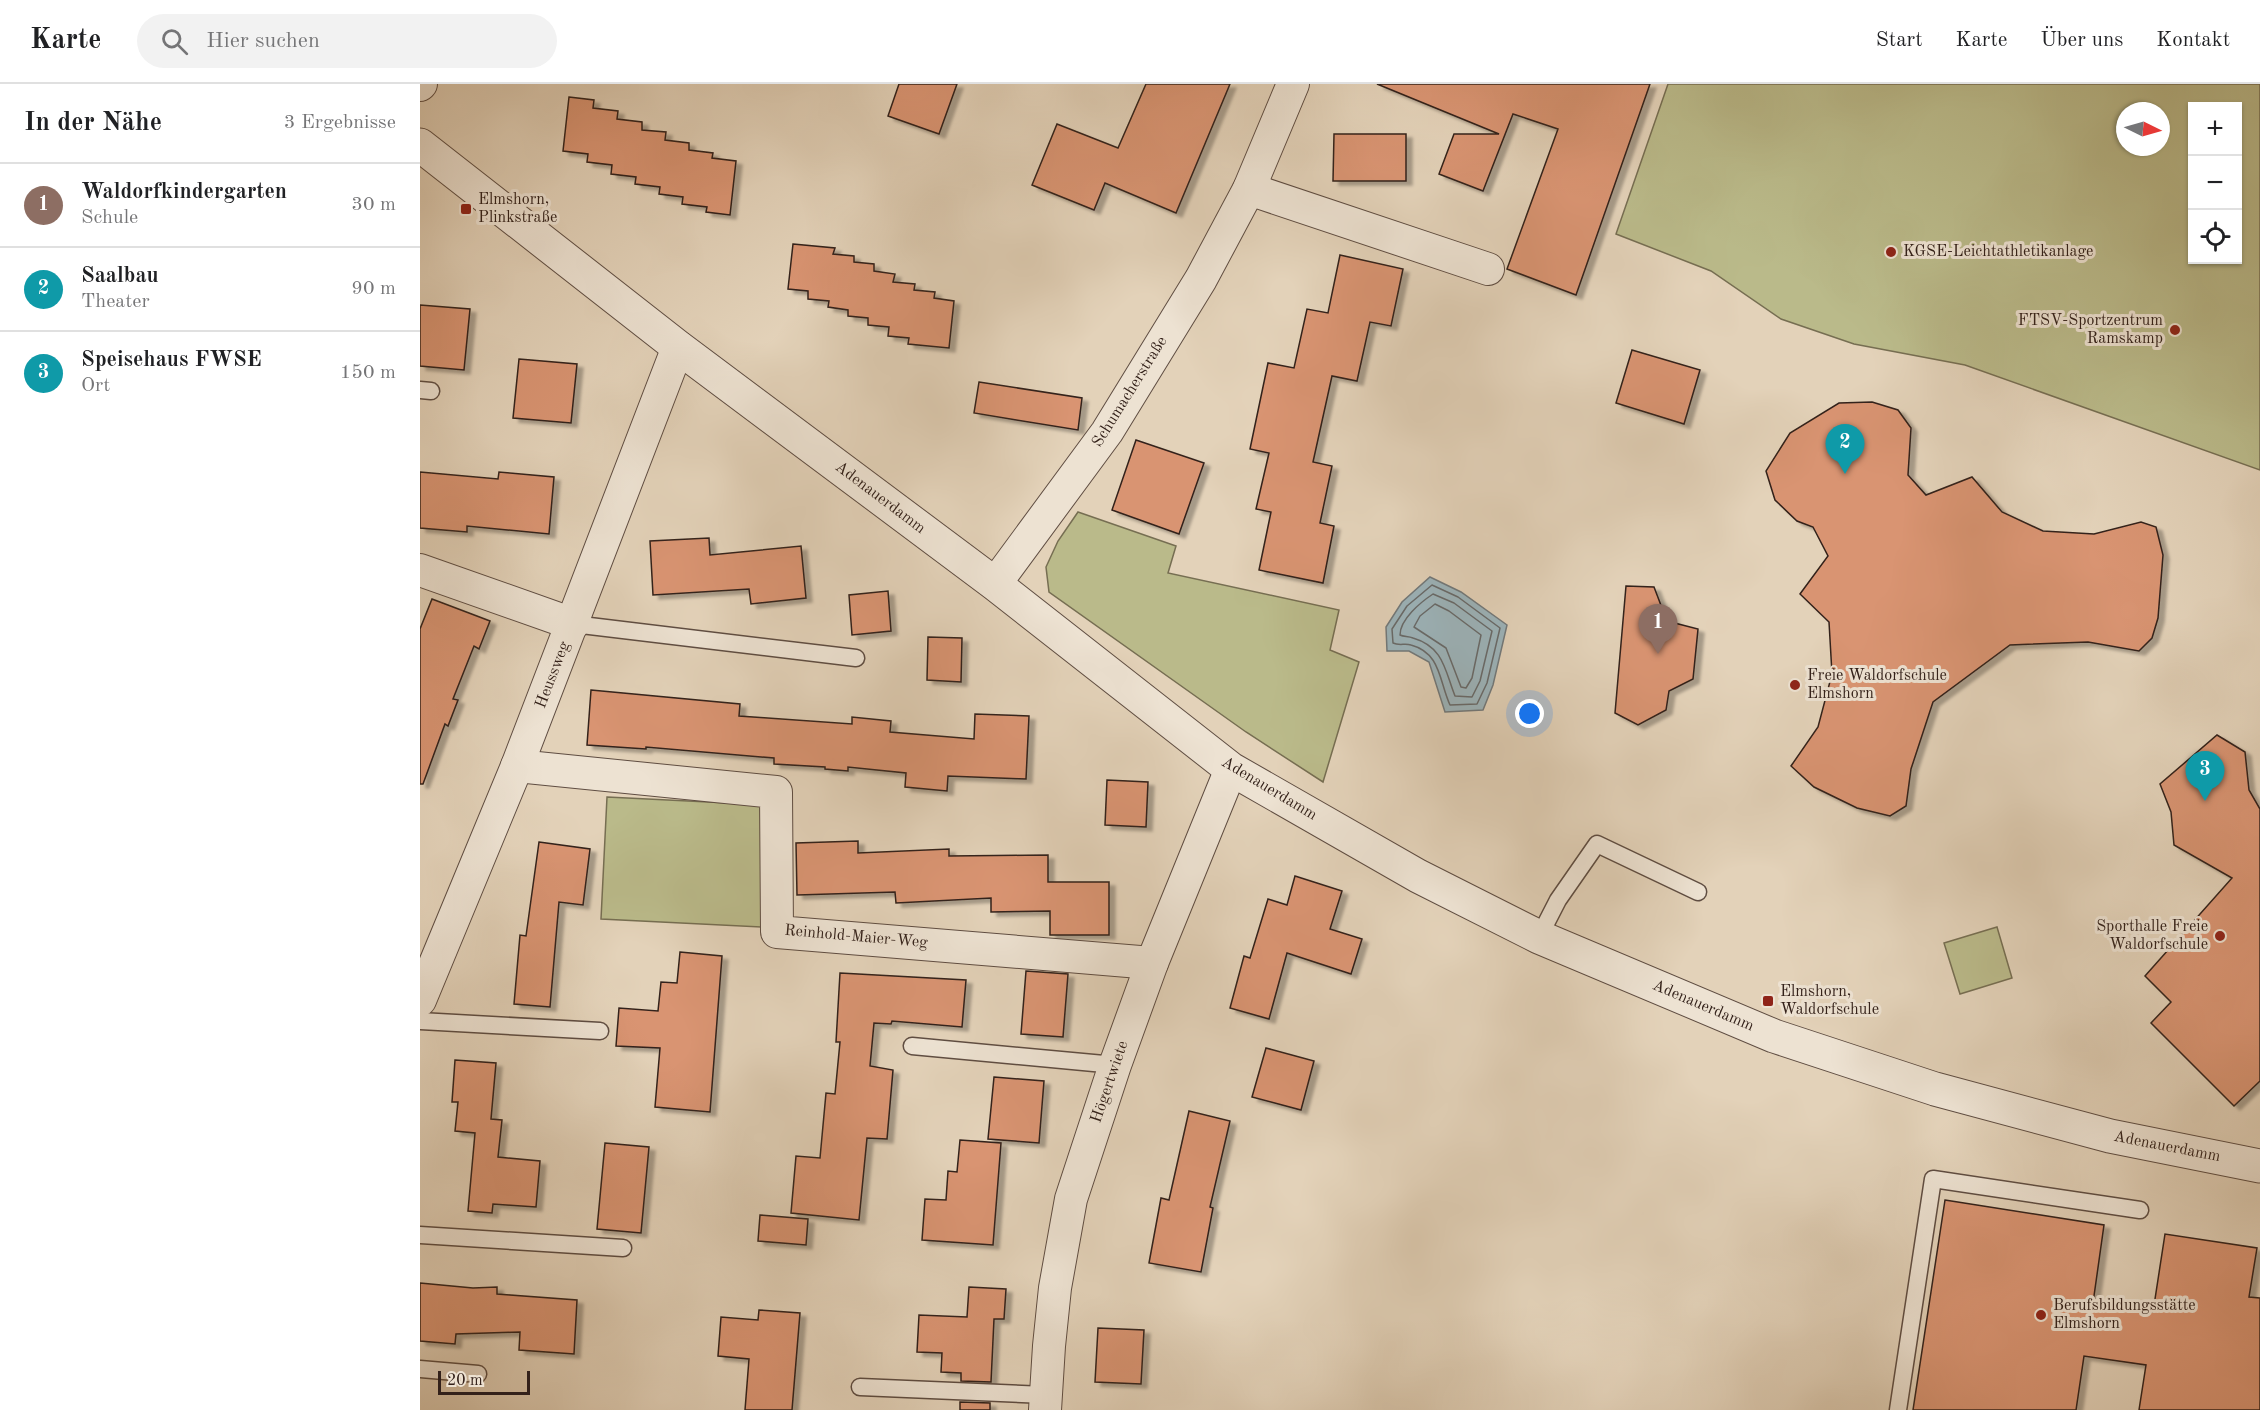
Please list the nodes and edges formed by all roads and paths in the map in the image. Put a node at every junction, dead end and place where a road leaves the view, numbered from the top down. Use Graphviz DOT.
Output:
graph roads {
  1 [pos="1293,84"];
  2 [pos="420,145"];
  3 [pos="1248,189"];
  4 [pos="1488,268"];
  5 [pos="678,347"];
  6 [pos="420,570"];
  7 [pos="995,584"];
  8 [pos="573,624"];
  9 [pos="856,658"];
  10 [pos="517,766"];
  11 [pos="1231,769"];
  12 [pos="1698,892"];
  13 [pos="1539,937"];
  14 [pos="1152,963"];
  15 [pos="420,1000"];
  16 [pos="420,1021"];
  17 [pos="600,1031"];
  18 [pos="912,1046"];
  19 [pos="1115,1065"];
  20 [pos="2260,1166"];
  21 [pos="2140,1210"];
  22 [pos="420,1235"];
  23 [pos="622,1248"];
  24 [pos="420,1369"];
  25 [pos="478,1374"];
  26 [pos="860,1387"];
  27 [pos="1045,1403"];
  28 [pos="1898,1410"];
  1 -- 3 [label="street, Schumacherstraße"];
  2 -- 5 [label="street, Adenauerdamm"];
  3 -- 4 [label="street"];
  3 -- 7 [label="street, Schumacherstraße"];
  5 -- 7 [label="street, Adenauerdamm"];
  5 -- 8 [label="street, Heussweg"];
  6 -- 8 [label="street"];
  7 -- 11 [label="street, Adenauerdamm"];
  8 -- 9 [label="lane"];
  8 -- 10 [label="street, Heussweg"];
  10 -- 14 [label="street, Reinhold-Maier-Weg"];
  10 -- 15 [label="street, Heussweg"];
  11 -- 13 [label="street, Adenauerdamm"];
  11 -- 14 [label="street, Högertwiete"];
  12 -- 13 [label="lane"];
  13 -- 20 [label="street, Adenauerdamm"];
  14 -- 19 [label="street, Högertwiete"];
  16 -- 17 [label="lane"];
  18 -- 19 [label="lane"];
  19 -- 27 [label="street, Högertwiete"];
  21 -- 28 [label="lane"];
  22 -- 23 [label="lane"];
  24 -- 25 [label="lane"];
  26 -- 27 [label="lane"];
}
